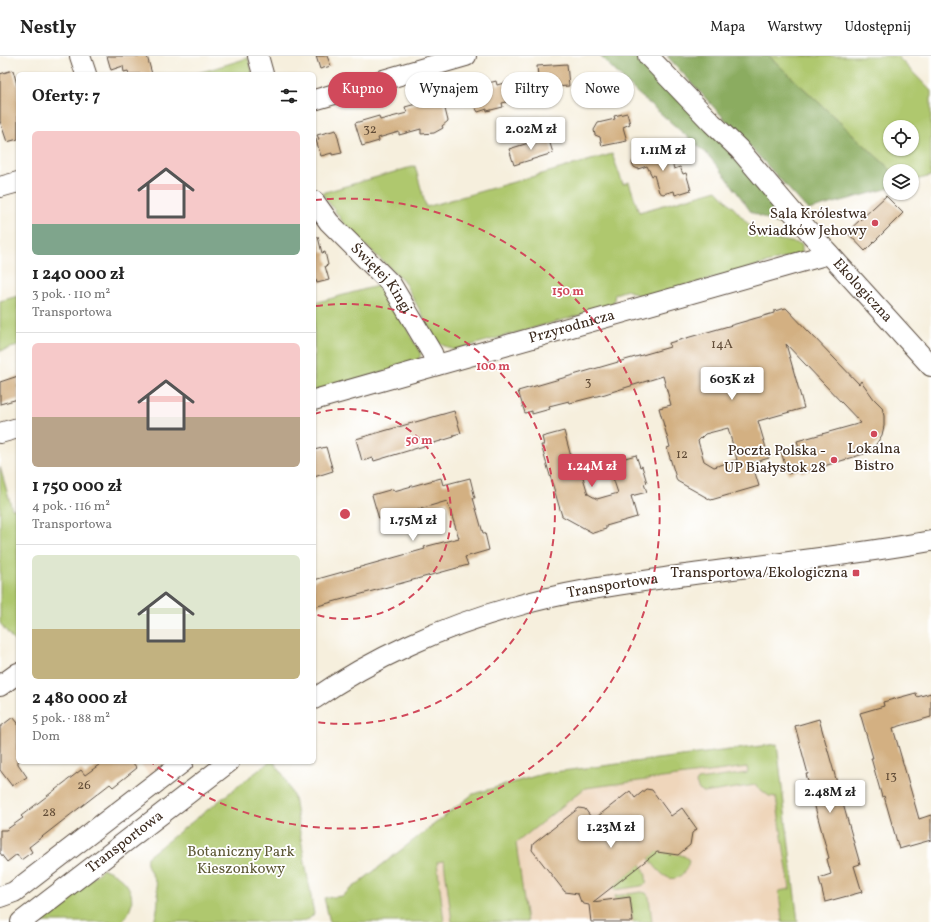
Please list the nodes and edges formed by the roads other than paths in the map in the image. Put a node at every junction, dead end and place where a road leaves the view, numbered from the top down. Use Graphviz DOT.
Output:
graph roads {
  1 [pos="80,56"];
  2 [pos="258,56"];
  3 [pos="466,56"];
  4 [pos="648,56"];
  5 [pos="85,72"];
  6 [pos="262,72"];
  7 [pos="316,99"];
  8 [pos="16,183"];
  9 [pos="0,187"];
  10 [pos="316,204"];
  11 [pos="829,254"];
  12 [pos="436,365"];
  13 [pos="931,366"];
  14 [pos="316,399"];
  15 [pos="16,429"];
  16 [pos="0,434"];
  17 [pos="931,541"];
  18 [pos="16,674"];
  19 [pos="0,686"];
  20 [pos="316,696"];
  21 [pos="180,764"];
  22 [pos="226,764"];
  23 [pos="0,897"];
  24 [pos="22,922"];
  1 -- 5 [label="street"];
  2 -- 6 [label="street"];
  3 -- 7 [label="street"];
  4 -- 11 [label="street, Ekologiczna"];
  8 -- 9 [label="street"];
  10 -- 12 [label="street, Świętej Kingi"];
  11 -- 12 [label="street, Przyrodnicza"];
  11 -- 13 [label="street, Ekologiczna"];
  12 -- 14 [label="street, Przyrodnicza"];
  15 -- 16 [label="street"];
  17 -- 20 [label="street, Transportowa"];
  18 -- 19 [label="street"];
  21 -- 23 [label="street"];
  22 -- 24 [label="street, Transportowa"];
}
